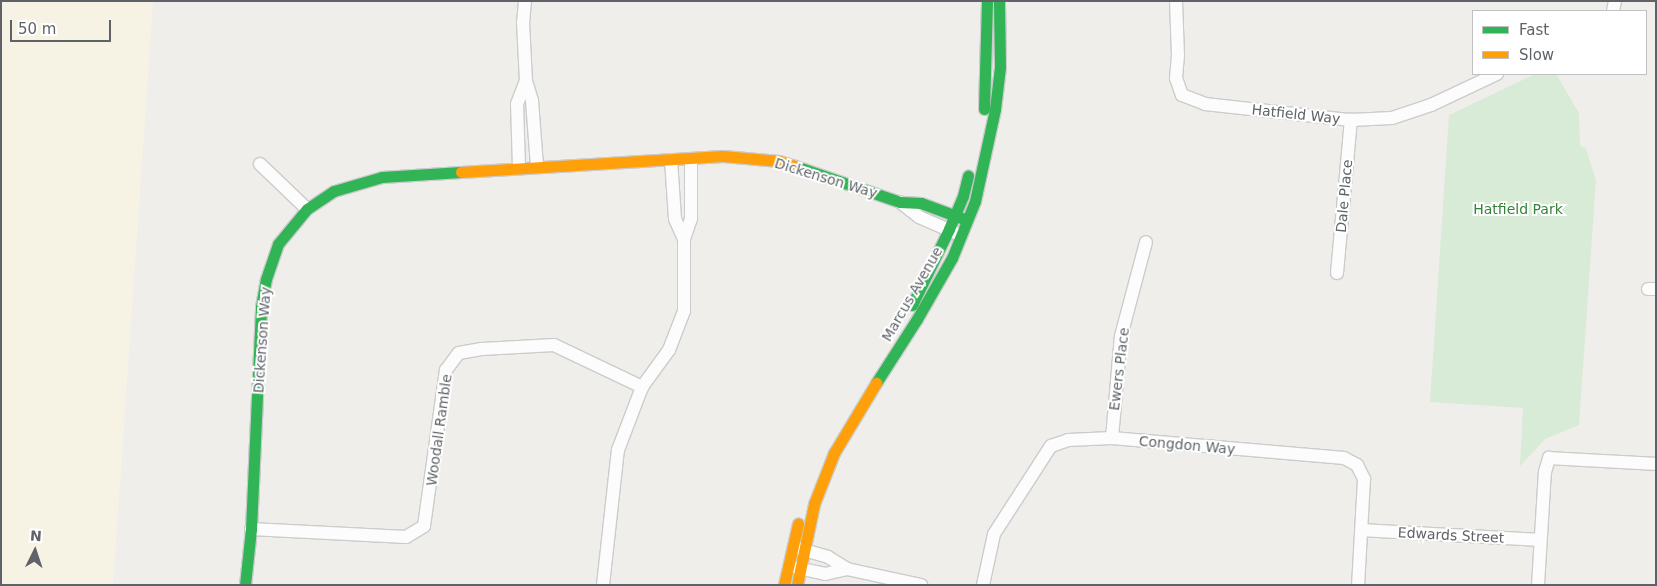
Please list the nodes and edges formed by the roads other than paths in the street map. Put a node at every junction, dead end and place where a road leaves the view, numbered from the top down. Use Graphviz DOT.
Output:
graph roads {
  1 [pos="525,1"];
  2 [pos="987,1"];
  3 [pos="999,1"];
  4 [pos="1176,1"];
  5 [pos="1494,75"];
  6 [pos="526,81"];
  7 [pos="1351,120"];
  8 [pos="691,159"];
  9 [pos="670,160"];
  10 [pos="260,164"];
  11 [pos="537,166"];
  12 [pos="519,167"];
  13 [pos="900,202"];
  14 [pos="307,208"];
  15 [pos="955,215"];
  16 [pos="967,220"];
  17 [pos="955,232"];
  18 [pos="684,239"];
  19 [pos="1146,242"];
  20 [pos="1337,273"];
  21 [pos="642,387"];
  22 [pos="852,400"];
  23 [pos="842,416"];
  24 [pos="1112,438"];
  25 [pos="1656,464"];
  26 [pos="251,528"];
  27 [pos="1362,530"];
  28 [pos="1540,540"];
  29 [pos="798,549"];
  30 [pos="793,567"];
  31 [pos="847,569"];
  32 [pos="245,585"];
  33 [pos="603,585"];
  34 [pos="784,585"];
  35 [pos="797,585"];
  36 [pos="921,585"];
  37 [pos="983,585"];
  38 [pos="1358,585"];
  39 [pos="1538,585"];
  1 -- 6 [label="street"];
  2 -- 15 [label="street, Marcus Avenue"];
  3 -- 16 [label="street, Marcus Avenue"];
  4 -- 7 [label="street, Hatfield Way"];
  5 -- 7 [label="street, Hatfield Way"];
  6 -- 11 [label="street"];
  6 -- 12 [label="street"];
  7 -- 20 [label="street, Dale Place"];
  8 -- 9 [label="street, Dickenson Way"];
  8 -- 13 [label="street, Dickenson Way"];
  8 -- 18 [label="street"];
  9 -- 11 [label="street, Dickenson Way"];
  9 -- 18 [label="street"];
  10 -- 14 [label="street"];
  11 -- 12 [label="street, Dickenson Way"];
  12 -- 14 [label="street, Dickenson Way"];
  13 -- 15 [label="street, Dickenson Way"];
  13 -- 17 [label="street, Dickenson Way"];
  14 -- 26 [label="street, Dickenson Way"];
  15 -- 16 [label="street, Dickenson Way"];
  15 -- 17 [label="street, Marcus Avenue"];
  16 -- 17 [label="street, Marcus Avenue"];
  17 -- 22 [label="street, Marcus Avenue"];
  17 -- 29 [label="street, Marcus Avenue"];
  18 -- 21 [label="street"];
  19 -- 24 [label="street, Ewers Place"];
  21 -- 26 [label="street, Woodall Ramble"];
  21 -- 33 [label="street"];
  23 -- 29 [label="street, Marcus Avenue"];
  24 -- 27 [label="street, Congdon Way"];
  24 -- 37 [label="street, Congdon Way"];
  25 -- 28 [label="street"];
  26 -- 32 [label="street, Dickenson Way"];
  27 -- 28 [label="street, Edwards Street"];
  27 -- 38 [label="street, Congdon Way"];
  28 -- 39 [label="street"];
  29 -- 30 [label="street, Marcus Avenue"];
  29 -- 31 [label="street"];
  30 -- 31 [label="street"];
  30 -- 34 [label="street, Marcus Avenue"];
  30 -- 35 [label="street, Marcus Avenue"];
  31 -- 36 [label="street"];
}
